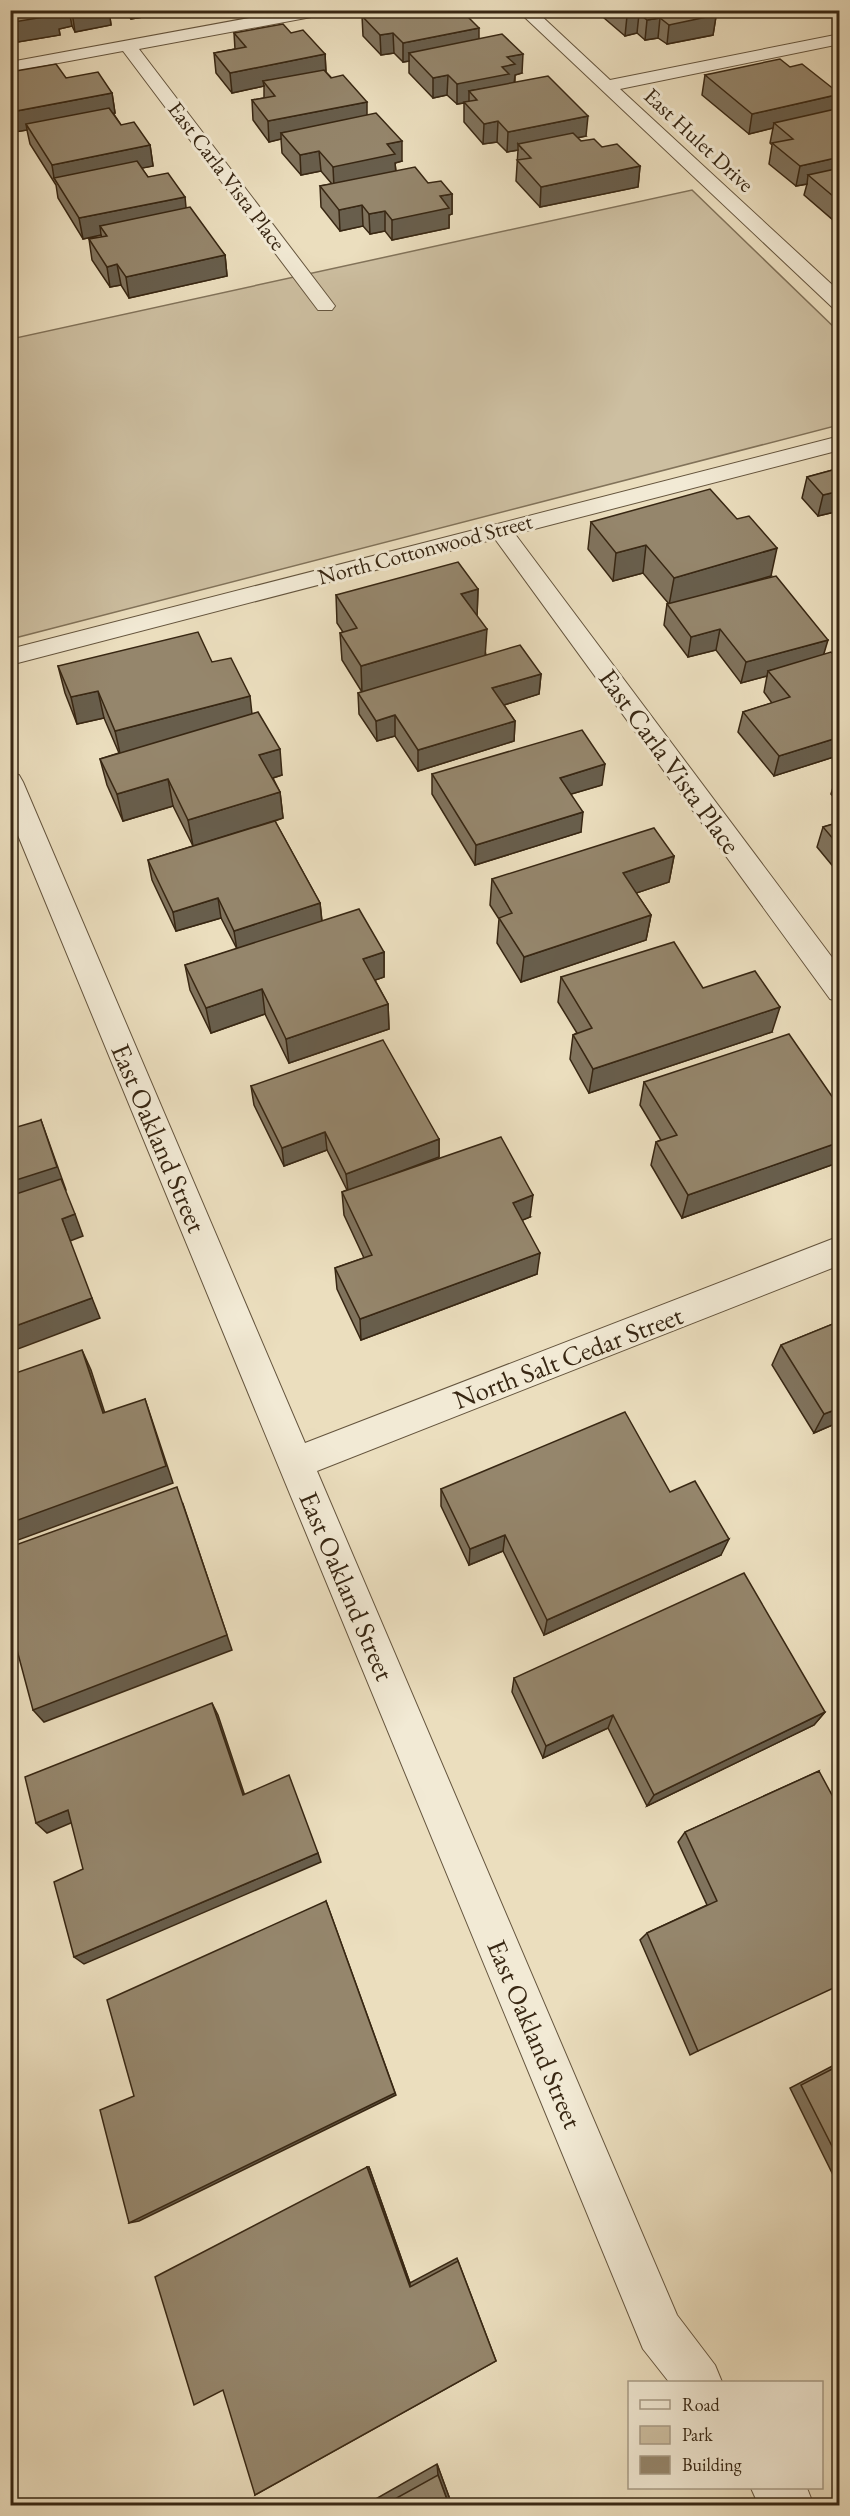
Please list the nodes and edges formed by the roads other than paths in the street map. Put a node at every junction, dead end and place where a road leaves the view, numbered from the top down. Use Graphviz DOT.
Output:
graph roads {
  1 [pos="322,10"];
  2 [pos="525,10"];
  3 [pos="840,39"];
  4 [pos="128,46"];
  5 [pos="10,67"];
  6 [pos="607,86"];
  7 [pos="840,304"];
  8 [pos="326,306"];
  9 [pos="840,443"];
  10 [pos="500,530"];
  11 [pos="10,657"];
  12 [pos="10,782"];
  13 [pos="840,991"];
  14 [pos="840,1250"];
  15 [pos="296,1463"];
  16 [pos="697,2381"];
  17 [pos="778,2489"];
  18 [pos="790,2505"];
  1 -- 4 [label="street"];
  2 -- 6 [label="street, East Hulet Drive"];
  3 -- 6 [label="street"];
  4 -- 5 [label="street"];
  4 -- 8 [label="street, East Carla Vista Place"];
  6 -- 7 [label="street, East Hulet Drive"];
  9 -- 10 [label="street, North Cottonwood Street"];
  10 -- 11 [label="street, North Cottonwood Street"];
  10 -- 13 [label="street, East Carla Vista Place"];
  12 -- 15 [label="street, East Oakland Street"];
  14 -- 15 [label="street, North Salt Cedar Street"];
  15 -- 16 [label="street, East Oakland Street"];
  17 -- 18 [label="street"];
}
